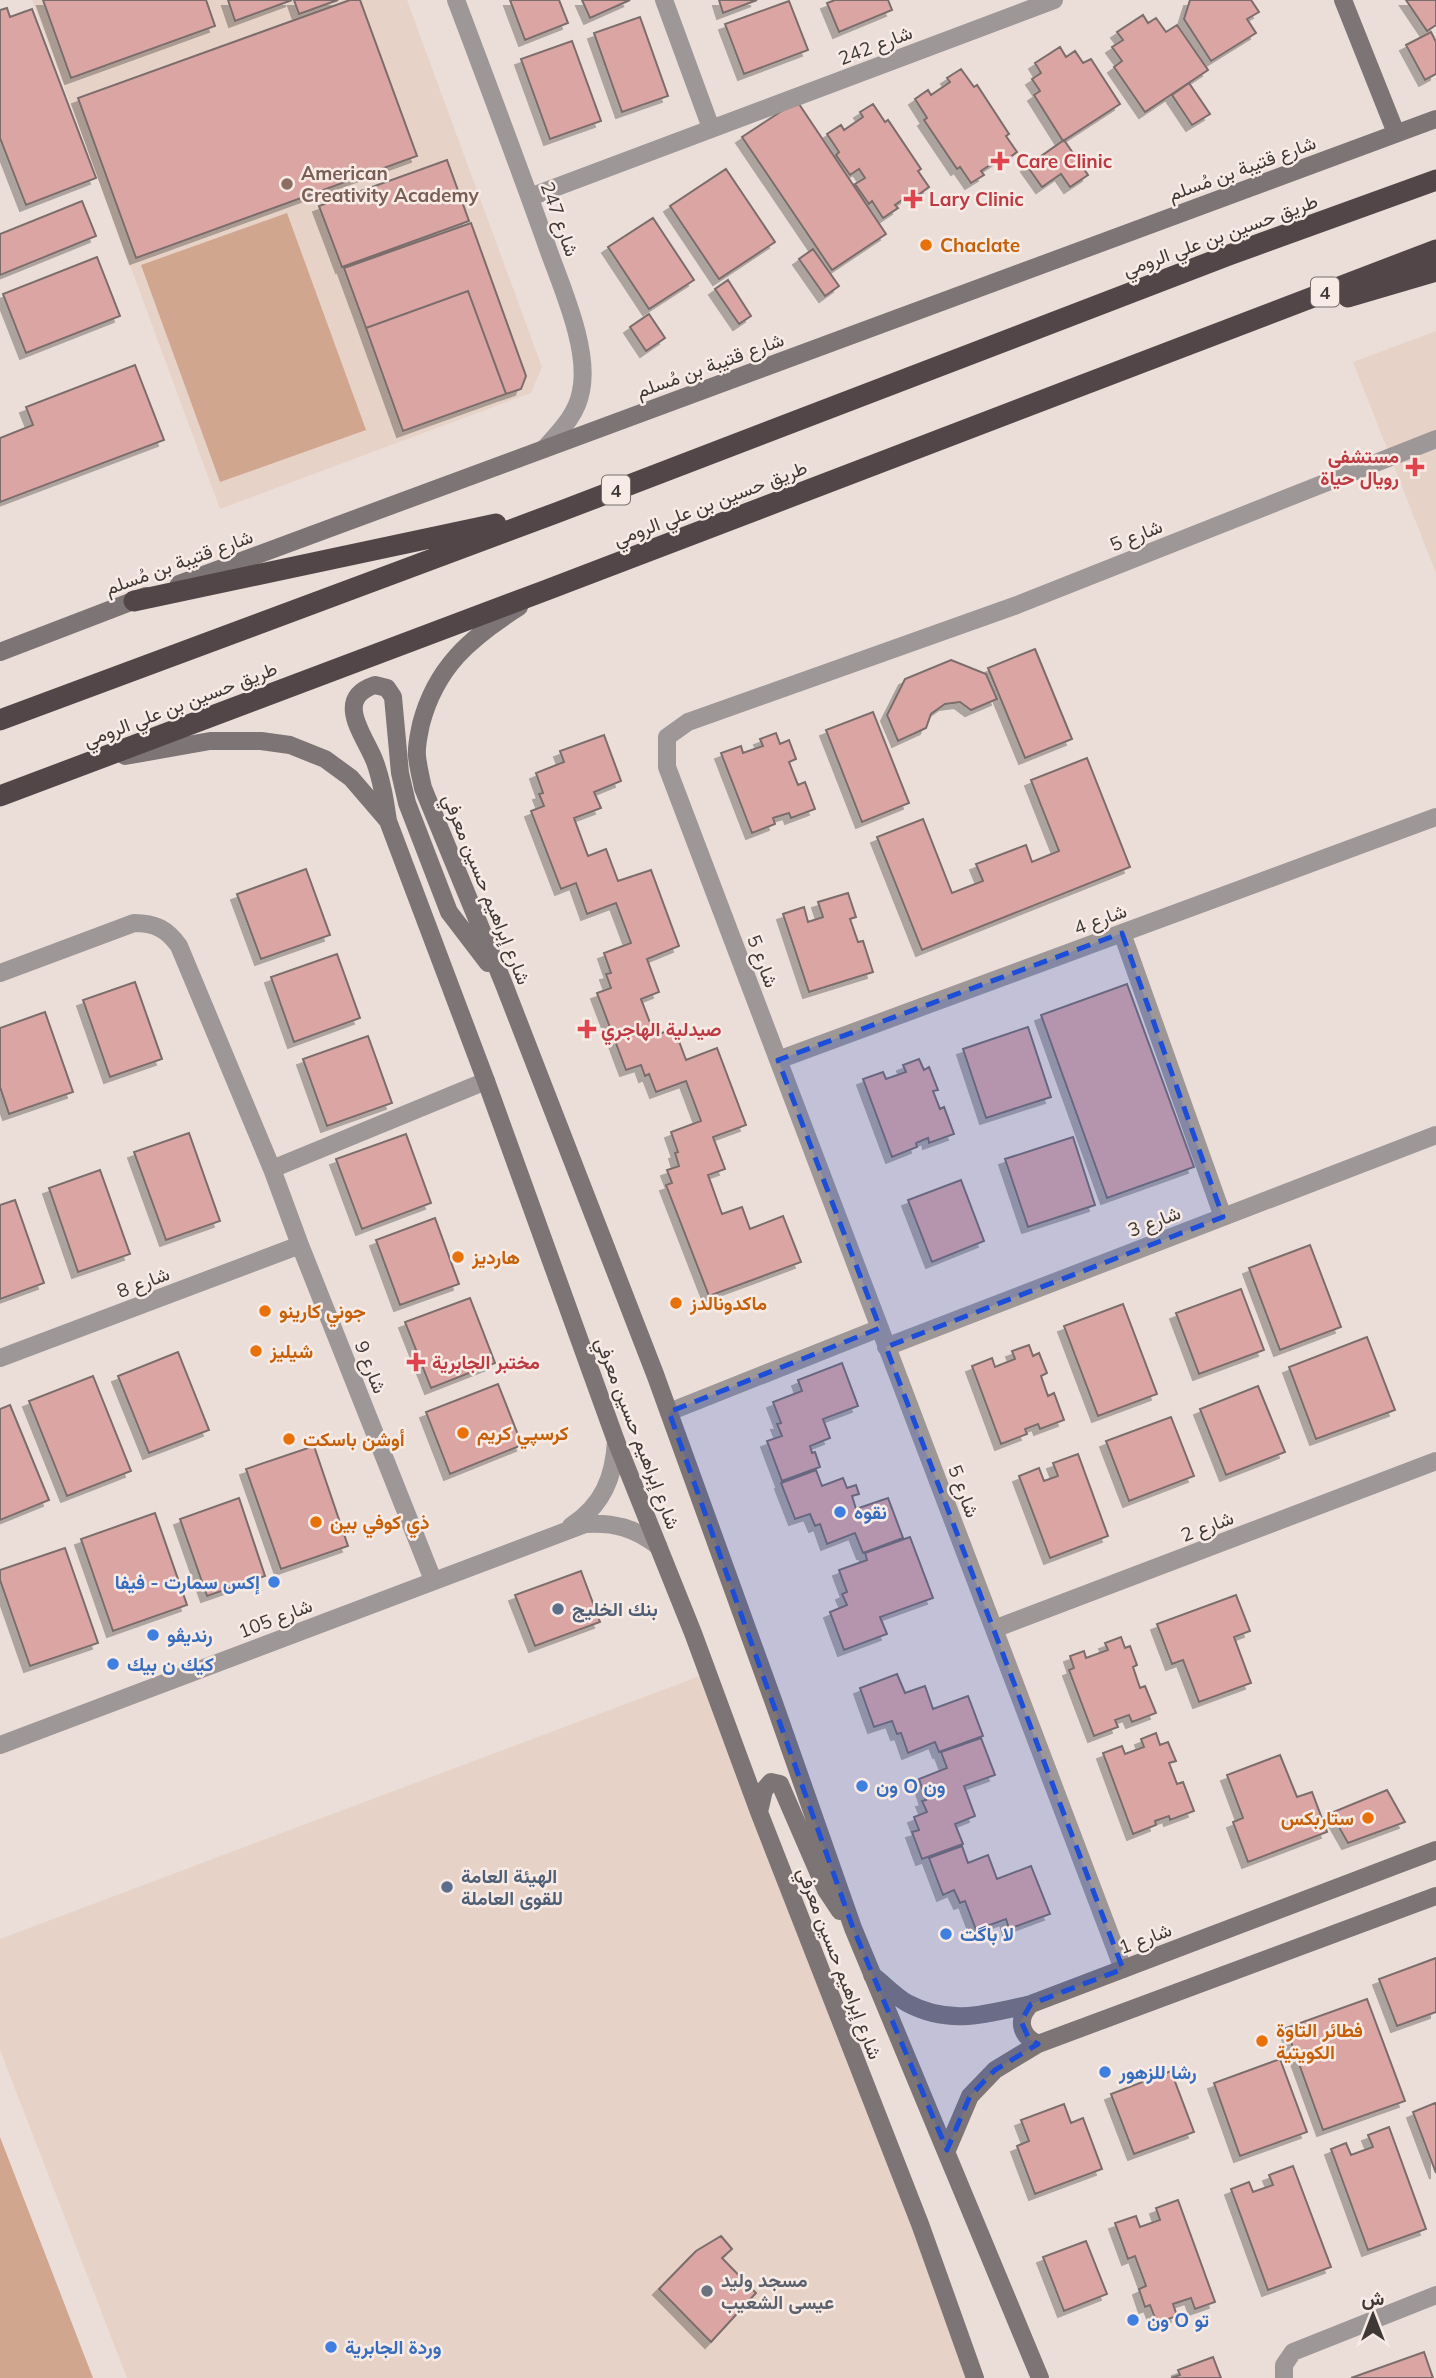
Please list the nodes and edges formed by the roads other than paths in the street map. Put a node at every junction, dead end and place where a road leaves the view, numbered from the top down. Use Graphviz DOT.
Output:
graph roads {
  1 [pos="456,0"];
  2 [pos="664,0"];
  3 [pos="1054,0"];
  4 [pos="1343,0"];
  5 [pos="1436,119"];
  6 [pos="711,128"];
  7 [pos="1396,133"];
  8 [pos="1436,166"];
  9 [pos="1436,180"];
  10 [pos="530,197"];
  11 [pos="1436,250"];
  12 [pos="1230,255"];
  13 [pos="1436,271"];
  14 [pos="1214,334"];
  15 [pos="1436,439"];
  16 [pos="544,449"];
  17 [pos="556,513"];
  18 [pos="544,592"];
  19 [pos="134,601"];
  20 [pos="0,652"];
  21 [pos="0,720"];
  22 [pos="77,766"];
  23 [pos="0,796"];
  24 [pos="1436,817"];
  25 [pos="387,821"];
  26 [pos="1122,933"];
  27 [pos="0,973"];
  28 [pos="503,982"];
  29 [pos="778,1060"];
  30 [pos="486,1081"];
  31 [pos="1436,1135"];
  32 [pos="272,1169"];
  33 [pos="1223,1217"];
  34 [pos="300,1245"];
  35 [pos="880,1328"];
  36 [pos="886,1347"];
  37 [pos="0,1358"];
  38 [pos="669,1412"];
  39 [pos="616,1441"];
  40 [pos="1436,1461"];
  41 [pos="566,1530"];
  42 [pos="658,1546"];
  43 [pos="433,1580"];
  44 [pos="994,1629"];
  45 [pos="0,1745"];
  46 [pos="759,1812"];
  47 [pos="1436,1850"];
  48 [pos="1436,1896"];
  49 [pos="853,1928"];
  50 [pos="1123,1969"];
  51 [pos="871,1974"];
  52 [pos="1031,2004"];
  53 [pos="1038,2044"];
  54 [pos="947,2151"];
  55 [pos="1436,2295"];
  56 [pos="975,2378"];
  57 [pos="1040,2378"];
  58 [pos="1284,2378"];
  1 -- 10 [label="street, شارع 247"];
  2 -- 6 [label="street"];
  3 -- 6 [label="street, شارع 242"];
  4 -- 7 [label="street"];
  5 -- 7 [label="street, شارع قتيبة بن مُسلم"];
  6 -- 10 [label="street, شارع 242"];
  7 -- 16 [label="street, شارع قتيبة بن مُسلم"];
  8 -- 12 [label="highway"];
  9 -- 12 [label="highway, طريق حسين بن علي الرومي / 4"];
  10 -- 16 [label="street, شارع 247"];
  11 -- 14 [label="highway, طريق حسين بن علي الرومي / 4"];
  12 -- 17 [label="highway, طريق حسين بن علي الرومي / 4"];
  13 -- 14 [label="highway"];
  14 -- 18 [label="highway, طريق حسين بن علي الرومي / 4"];
  15 -- 29 [label="street, شارع 5"];
  16 -- 19 [label="street, شارع قتيبة بن مُسلم"];
  17 -- 19 [label="highway"];
  17 -- 21 [label="highway, طريق حسين بن علي الرومي / 4"];
  18 -- 22 [label="highway, طريق حسين بن علي الرومي / 4"];
  18 -- 28 [label="street, شارع إبراهيم حسين معرفي"];
  19 -- 20 [label="street, شارع قتيبة بن مُسلم"];
  22 -- 23 [label="highway, طريق حسين بن علي الرومي / 4"];
  22 -- 25 [label="street, شارع إبراهيم حسين معرفي"];
  24 -- 26 [label="street, شارع 4"];
  25 -- 28 [label="street"];
  25 -- 30 [label="street, شارع إبراهيم حسين معرفي"];
  26 -- 29 [label="street, شارع 4"];
  26 -- 33 [label="street"];
  27 -- 32 [label="street, شارع 9"];
  28 -- 38 [label="street, شارع إبراهيم حسين معرفي"];
  29 -- 35 [label="street, شارع 5"];
  30 -- 32 [label="street"];
  30 -- 39 [label="street, شارع إبراهيم حسين معرفي"];
  31 -- 33 [label="street, شارع 3"];
  32 -- 34 [label="street, شارع 9"];
  33 -- 36 [label="street, شارع 3"];
  34 -- 37 [label="street, شارع 8"];
  34 -- 43 [label="street, شارع 9"];
  35 -- 36 [label="street, شارع 5"];
  35 -- 38 [label="street"];
  36 -- 44 [label="street, شارع 5"];
  38 -- 49 [label="street, شارع إبراهيم حسين معرفي"];
  39 -- 41 [label="street, شارع 105"];
  39 -- 42 [label="street, شارع إبراهيم حسين معرفي"];
  40 -- 44 [label="street, شارع 2"];
  41 -- 42 [label="street, شارع 105"];
  41 -- 43 [label="street, شارع 105"];
  42 -- 46 [label="street, شارع إبراهيم حسين معرفي"];
  43 -- 45 [label="street, شارع 105"];
  44 -- 50 [label="street, شارع 5"];
  46 -- 49 [label="street"];
  46 -- 56 [label="street, شارع إبراهيم حسين معرفي"];
  47 -- 50 [label="street, شارع 1"];
  48 -- 53 [label="street"];
  49 -- 51 [label="street, شارع إبراهيم حسين معرفي"];
  50 -- 52 [label="street, شارع 1"];
  51 -- 52 [label="street, شارع 1"];
  51 -- 54 [label="street, شارع إبراهيم حسين معرفي"];
  52 -- 53 [label="street"];
  53 -- 54 [label="street"];
  54 -- 57 [label="street, شارع إبراهيم حسين معرفي"];
  55 -- 58 [label="street"];
}
